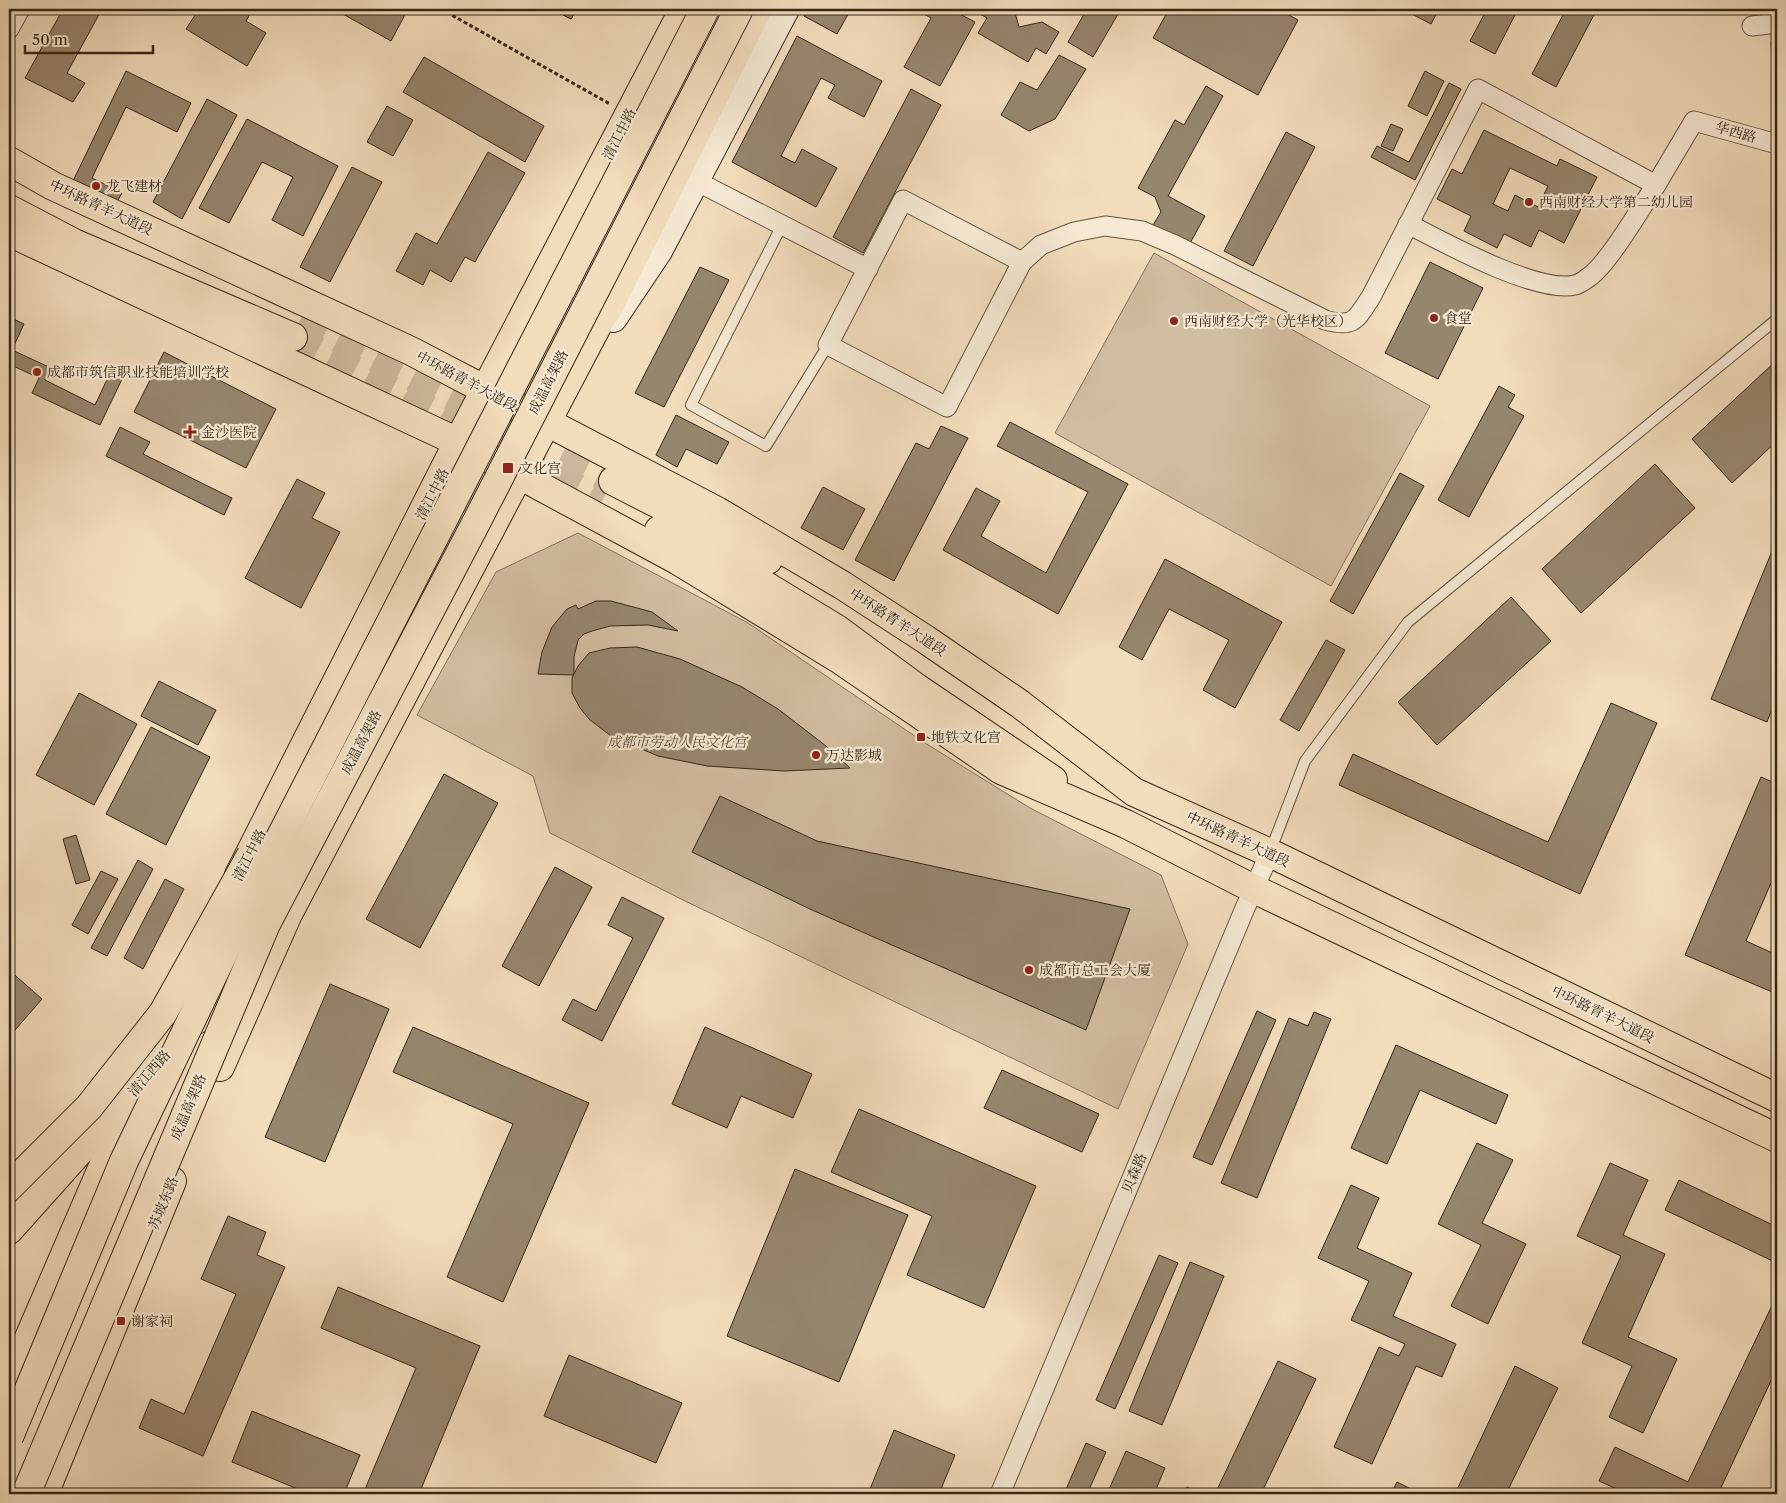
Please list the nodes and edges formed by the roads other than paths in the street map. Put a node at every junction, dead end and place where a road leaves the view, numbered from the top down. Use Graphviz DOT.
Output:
graph roads {
  1 [pos="20,9"];
  2 [pos="684,9"];
  3 [pos="705,9"];
  4 [pos="740,9"];
  5 [pos="754,9"];
  6 [pos="758,9"];
  7 [pos="785,9"];
  8 [pos="1777,23"];
  9 [pos="1752,26"];
  10 [pos="9,29"];
  11 [pos="1777,144"];
  12 [pos="9,161"];
  13 [pos="694,180"];
  14 [pos="9,182"];
  15 [pos="1656,185"];
  16 [pos="9,209"];
  17 [pos="1408,224"];
  18 [pos="782,225"];
  19 [pos="9,232"];
  20 [pos="1022,262"];
  21 [pos="868,268"];
  22 [pos="606,312"];
  23 [pos="1777,318"];
  24 [pos="828,345"];
  25 [pos="485,391"];
  26 [pos="564,392"];
  27 [pos="547,424"];
  28 [pos="458,442"];
  29 [pos="519,476"];
  30 [pos="334,732"];
  31 [pos="1134,792"];
  32 [pos="1126,824"];
  33 [pos="1270,853"];
  34 [pos="1254,889"];
  35 [pos="288,914"];
  36 [pos="184,981"];
  37 [pos="135,1089"];
  38 [pos="1777,1098"];
  39 [pos="1777,1138"];
  40 [pos="9,1187"];
  41 [pos="9,1198"];
  42 [pos="9,1230"];
  43 [pos="9,1384"];
  44 [pos="9,1437"];
  45 [pos="26,1494"];
  46 [pos="44,1494"];
  47 [pos="1000,1494"];
  1 -- 10 [label="street"];
  2 -- 25 [label="main road, 清江中路"];
  3 -- 30 [label="main road, 成温高架路, bridge"];
  4 -- 45 [label="main road, 成温高架路, bridge"];
  5 -- 22 [label="main road"];
  6 -- 22 [label="main road"];
  7 -- 13 [label="street"];
  8 -- 9 [label="street"];
  11 -- 15 [label="street, 华西路"];
  12 -- 25 [label="main road, 中环路青羊大道段"];
  13 -- 18 [label="street"];
  13 -- 26 [label="street"];
  14 -- 16 [label="main road"];
  15 -- 17 [label="street"];
  15 -- 17 [label="street"];
  17 -- 20 [label="street"];
  18 -- 21 [label="street"];
  18 -- 24 [label="lane"];
  19 -- 28 [label="main road"];
  20 -- 21 [label="street"];
  20 -- 24 [label="street"];
  21 -- 24 [label="street"];
  22 -- 26 [label="main road"];
  23 -- 33 [label="lane"];
  25 -- 27 [label="main road, 中环路青羊大道段"];
  25 -- 28 [label="main road, 清江中路"];
  26 -- 27 [label="main road"];
  27 -- 29 [label="main road"];
  27 -- 31 [label="main road, 中环路青羊大道段"];
  28 -- 29 [label="main road"];
  28 -- 36 [label="main road, 清江中路"];
  29 -- 32 [label="main road"];
  29 -- 35 [label="main road"];
  30 -- 40 [label="main road, bridge"];
  30 -- 44 [label="main road, 成温高架路, bridge"];
  31 -- 32 [label="main road"];
  31 -- 33 [label="main road, 中环路青羊大道段"];
  32 -- 34 [label="main road"];
  33 -- 34 [label="street, 贝森路"];
  33 -- 38 [label="main road, 中环路青羊大道段"];
  34 -- 39 [label="main road"];
  34 -- 47 [label="street, 贝森路"];
  35 -- 37 [label="main road, 清江西路"];
  35 -- 46 [label="main road, 苏坡东路"];
  36 -- 37 [label="main road"];
  36 -- 41 [label="main road, 清江西路"];
  37 -- 42 [label="main road, 清江西路"];
  37 -- 43 [label="main road"];
}
